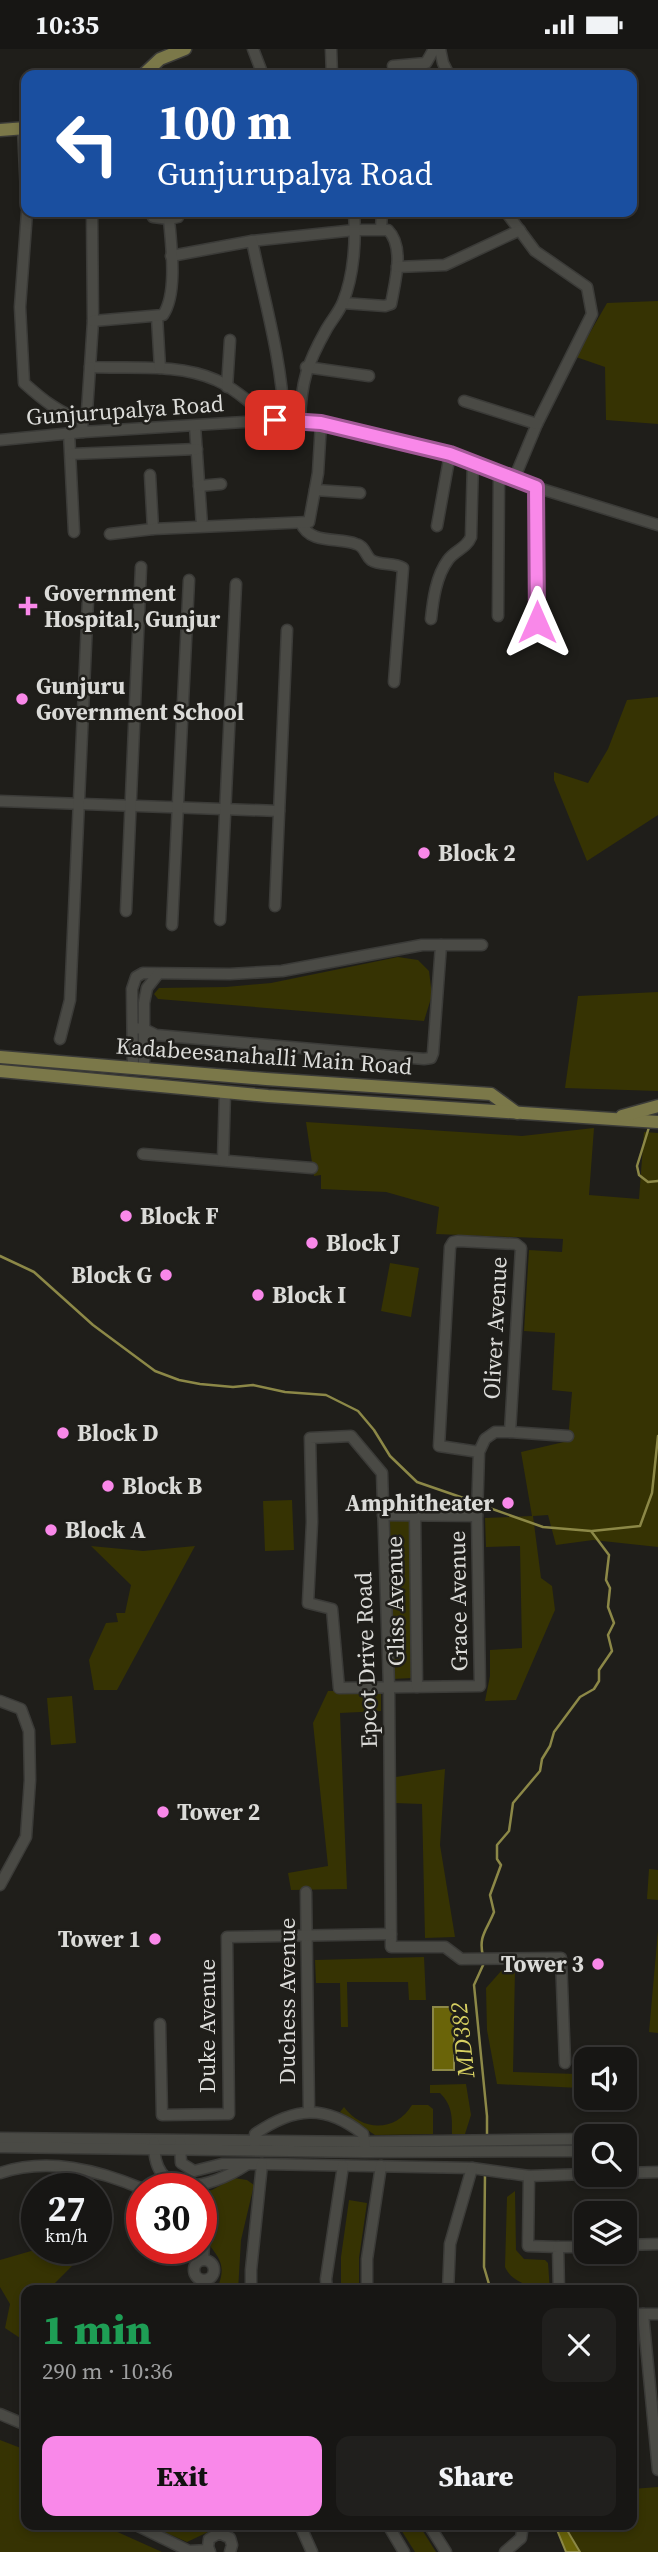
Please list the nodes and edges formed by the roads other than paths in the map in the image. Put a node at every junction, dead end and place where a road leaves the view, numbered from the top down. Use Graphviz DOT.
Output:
graph roads {
  1 [pos="185,49"];
  2 [pos="253,49"];
  3 [pos="331,49"];
  4 [pos="434,49"];
  5 [pos="440,49"];
  6 [pos="393,66"];
  7 [pos="148,70"];
  8 [pos="259,70"];
  9 [pos="332,70"];
  10 [pos="446,70"];
  11 [pos="21,128"];
  12 [pos="0,130"];
  13 [pos="27,217"];
  14 [pos="92,217"];
  15 [pos="174,217"];
  16 [pos="354,217"];
  17 [pos="382,217"];
  18 [pos="510,217"];
  19 [pos="382,229"];
  20 [pos="355,230"];
  21 [pos="520,230"];
  22 [pos="252,241"];
  23 [pos="171,256"];
  24 [pos="397,267"];
  25 [pos="342,303"];
  26 [pos="158,317"];
  27 [pos="93,321"];
  28 [pos="230,339"];
  29 [pos="90,367"];
  30 [pos="306,367"];
  31 [pos="160,368"];
  32 [pos="369,376"];
  33 [pos="227,387"];
  34 [pos="284,398"];
  35 [pos="300,398"];
  36 [pos="464,401"];
  37 [pos="280,420"];
  38 [pos="300,421"];
  39 [pos="321,423"];
  40 [pos="537,424"];
  41 [pos="83,426"];
  42 [pos="195,426"];
  43 [pos="69,433"];
  44 [pos="0,440"];
  45 [pos="197,449"];
  46 [pos="71,454"];
  47 [pos="450,454"];
  48 [pos="473,461"];
  49 [pos="499,473"];
  50 [pos="149,475"];
  51 [pos="514,479"];
  52 [pos="221,484"];
  53 [pos="199,486"];
  54 [pos="536,487"];
  55 [pos="315,491"];
  56 [pos="360,493"];
  57 [pos="301,523"];
  58 [pos="658,525"];
  59 [pos="202,526"];
  60 [pos="437,526"];
  61 [pos="153,529"];
  62 [pos="74,532"];
  63 [pos="110,534"];
  64 [pos="141,567"];
  65 [pos="189,580"];
  66 [pos="236,584"];
  67 [pos="88,600"];
  68 [pos="498,616"];
  69 [pos="430,619"];
  70 [pos="537,622"];
  71 [pos="287,630"];
  72 [pos="394,683"];
  73 [pos="0,801"];
  74 [pos="78,804"];
  75 [pos="132,806"];
  76 [pos="177,807"];
  77 [pos="226,809"];
  78 [pos="279,811"];
  79 [pos="275,906"];
  80 [pos="126,911"];
  81 [pos="220,920"];
  82 [pos="172,925"];
  83 [pos="441,945"];
  84 [pos="482,945"];
  85 [pos="139,1028"];
  86 [pos="61,1039"];
  87 [pos="0,1057"];
  88 [pos="139,1067"];
  89 [pos="0,1071"];
  90 [pos="225,1092"];
  91 [pos="658,1105"];
  92 [pos="518,1113"];
  93 [pos="611,1119"];
  94 [pos="658,1122"];
  95 [pos="143,1154"];
  96 [pos="223,1160"];
  97 [pos="312,1168"];
  98 [pos="510,1432"];
  99 [pos="568,1436"];
  100 [pos="480,1452"];
  101 [pos="383,1515"];
  102 [pos="415,1515"];
  103 [pos="477,1516"];
  104 [pos="390,1687"];
  105 [pos="417,1687"];
  106 [pos="0,1701"];
  107 [pos="0,1885"];
  108 [pos="306,1892"];
  109 [pos="391,1934"];
  110 [pos="308,1936"];
  111 [pos="160,2024"];
  112 [pos="565,2063"];
  113 [pos="309,2111"];
  114 [pos="0,2138"];
  115 [pos="574,2139"];
  116 [pos="154,2144"];
  117 [pos="180,2145"];
  118 [pos="255,2145"];
  119 [pos="475,2146"];
  120 [pos="0,2147"];
  121 [pos="365,2147"];
  122 [pos="574,2151"];
  123 [pos="262,2164"];
  124 [pos="246,2165"];
  125 [pos="343,2166"];
  126 [pos="381,2167"];
  127 [pos="476,2169"];
  128 [pos="658,2172"];
  129 [pos="0,2173"];
  130 [pos="637,2173"];
  131 [pos="574,2174"];
  132 [pos="529,2176"];
  133 [pos="126,2182"];
  134 [pos="658,2244"];
  135 [pos="637,2245"];
  136 [pos="574,2246"];
  137 [pos="558,2247"];
  138 [pos="251,2285"];
  139 [pos="326,2285"];
  140 [pos="367,2285"];
  141 [pos="448,2285"];
  142 [pos="559,2285"];
  143 [pos="658,2313"];
  144 [pos="637,2314"];
  145 [pos="0,2414"];
  146 [pos="21,2423"];
  147 [pos="658,2470"];
  148 [pos="146,2530"];
  149 [pos="302,2530"];
  150 [pos="391,2530"];
  151 [pos="432,2530"];
  152 [pos="522,2530"];
  153 [pos="210,2551"];
  154 [pos="230,2552"];
  155 [pos="312,2552"];
  156 [pos="404,2552"];
  157 [pos="446,2552"];
  158 [pos="505,2552"];
  1 -- 7 [label="main road"];
  2 -- 8 [label="street"];
  3 -- 9 [label="street"];
  4 -- 6 [label="street"];
  5 -- 10 [label="street"];
  11 -- 12 [label="main road"];
  13 -- 41 [label="street"];
  14 -- 27 [label="street"];
  15 -- 23 [label="street"];
  16 -- 20 [label="street"];
  17 -- 19 [label="street"];
  18 -- 21 [label="street"];
  19 -- 20 [label="street"];
  19 -- 24 [label="street"];
  20 -- 22 [label="street"];
  20 -- 25 [label="street"];
  21 -- 24 [label="street"];
  21 -- 40 [label="street"];
  22 -- 23 [label="street"];
  22 -- 34 [label="street"];
  23 -- 26 [label="street"];
  24 -- 25 [label="street"];
  25 -- 30 [label="street"];
  26 -- 27 [label="street"];
  26 -- 31 [label="street"];
  27 -- 29 [label="street"];
  28 -- 33 [label="street"];
  29 -- 31 [label="street"];
  29 -- 41 [label="street"];
  30 -- 32 [label="street"];
  30 -- 35 [label="street"];
  31 -- 33 [label="street"];
  33 -- 37 [label="street"];
  34 -- 35 [label="street"];
  34 -- 37 [label="street"];
  35 -- 38 [label="street"];
  36 -- 40 [label="street"];
  37 -- 38 [label="street, Gunjurupalya Road"];
  37 -- 42 [label="street, Gunjurupalya Road"];
  38 -- 39 [label="street, Gunjurupalya Road"];
  39 -- 47 [label="street, Gunjurupalya Road"];
  39 -- 55 [label="street"];
  40 -- 51 [label="street"];
  41 -- 42 [label="street, Gunjurupalya Road"];
  41 -- 43 [label="street, Gunjurupalya Road"];
  42 -- 45 [label="street"];
  43 -- 44 [label="street, Gunjurupalya Road"];
  43 -- 46 [label="street"];
  45 -- 46 [label="street"];
  45 -- 53 [label="street"];
  46 -- 62 [label="street"];
  47 -- 48 [label="street, Gunjurupalya Road"];
  47 -- 60 [label="street"];
  48 -- 49 [label="street, Gunjurupalya Road"];
  48 -- 69 [label="street"];
  49 -- 51 [label="street, Gunjurupalya Road"];
  49 -- 68 [label="street"];
  50 -- 61 [label="street"];
  51 -- 54 [label="street, Gunjurupalya Road"];
  52 -- 53 [label="street"];
  53 -- 59 [label="street"];
  54 -- 58 [label="street, Gunjurupalya Road"];
  54 -- 70 [label="street"];
  55 -- 56 [label="street"];
  55 -- 57 [label="street"];
  57 -- 59 [label="street"];
  57 -- 72 [label="street"];
  59 -- 61 [label="street"];
  61 -- 63 [label="street"];
  64 -- 75 [label="street"];
  65 -- 76 [label="street"];
  66 -- 77 [label="street"];
  67 -- 74 [label="street"];
  71 -- 78 [label="street"];
  73 -- 74 [label="street"];
  74 -- 75 [label="street"];
  74 -- 86 [label="street"];
  75 -- 76 [label="street"];
  75 -- 80 [label="street"];
  76 -- 77 [label="street"];
  76 -- 82 [label="street"];
  77 -- 78 [label="street"];
  77 -- 81 [label="street"];
  78 -- 79 [label="street"];
  83 -- 84 [label="street"];
  83 -- 85 [label="street"];
  83 -- 85 [label="street"];
  85 -- 88 [label="street"];
  87 -- 88 [label="main road, Kadabeesanahalli Main Road"];
  88 -- 92 [label="main road, Kadabeesanahalli Main Road"];
  89 -- 90 [label="main road, Kadabeesanahalli Main Road"];
  90 -- 92 [label="main road, Kadabeesanahalli Main Road"];
  90 -- 96 [label="street"];
  91 -- 93 [label="main road, Kadabeesanahalli Main Road"];
  92 -- 93 [label="main road, Kadabeesanahalli Main Road"];
  93 -- 94 [label="main road, Kadabeesanahalli Main Road"];
  95 -- 96 [label="street"];
  96 -- 97 [label="street"];
  98 -- 99 [label="street"];
  98 -- 100 [label="street, Oliver Avenue"];
  98 -- 100 [label="street, Oliver Avenue"];
  100 -- 103 [label="street, Grace Avenue"];
  101 -- 102 [label="street"];
  101 -- 104 [label="street, Epcot Drive Road"];
  101 -- 104 [label="street, Epcot Drive Road"];
  102 -- 103 [label="street"];
  102 -- 105 [label="street, Gliss Avenue"];
  103 -- 105 [label="street, Grace Avenue"];
  104 -- 105 [label="street"];
  104 -- 109 [label="street, Epcot Drive Road"];
  106 -- 107 [label="street"];
  108 -- 110 [label="street, Duchess Avenue"];
  109 -- 110 [label="street"];
  109 -- 112 [label="street"];
  110 -- 111 [label="street, Duke Avenue"];
  110 -- 113 [label="street, Duchess Avenue"];
  113 -- 118 [label="street"];
  113 -- 121 [label="street"];
  114 -- 116 [label="street"];
  115 -- 119 [label="street"];
  116 -- 117 [label="street"];
  116 -- 120 [label="street"];
  116 -- 124 [label="street"];
  117 -- 118 [label="street"];
  117 -- 124 [label="street"];
  118 -- 121 [label="street"];
  119 -- 121 [label="street"];
  119 -- 122 [label="street"];
  123 -- 124 [label="street"];
  123 -- 125 [label="street"];
  123 -- 138 [label="street"];
  125 -- 126 [label="street"];
  125 -- 139 [label="street"];
  126 -- 127 [label="street"];
  126 -- 140 [label="street"];
  127 -- 132 [label="street"];
  127 -- 141 [label="street"];
  128 -- 130 [label="street"];
  129 -- 133 [label="street"];
  131 -- 132 [label="street"];
  132 -- 137 [label="street"];
  134 -- 135 [label="street"];
  136 -- 137 [label="street"];
  137 -- 142 [label="street"];
  143 -- 144 [label="street"];
  144 -- 147 [label="street"];
  145 -- 146 [label="street"];
  148 -- 153 [label="street"];
  149 -- 155 [label="street"];
  150 -- 156 [label="street"];
  151 -- 157 [label="street"];
  152 -- 158 [label="street"];
  153 -- 154 [label="street"];
}
